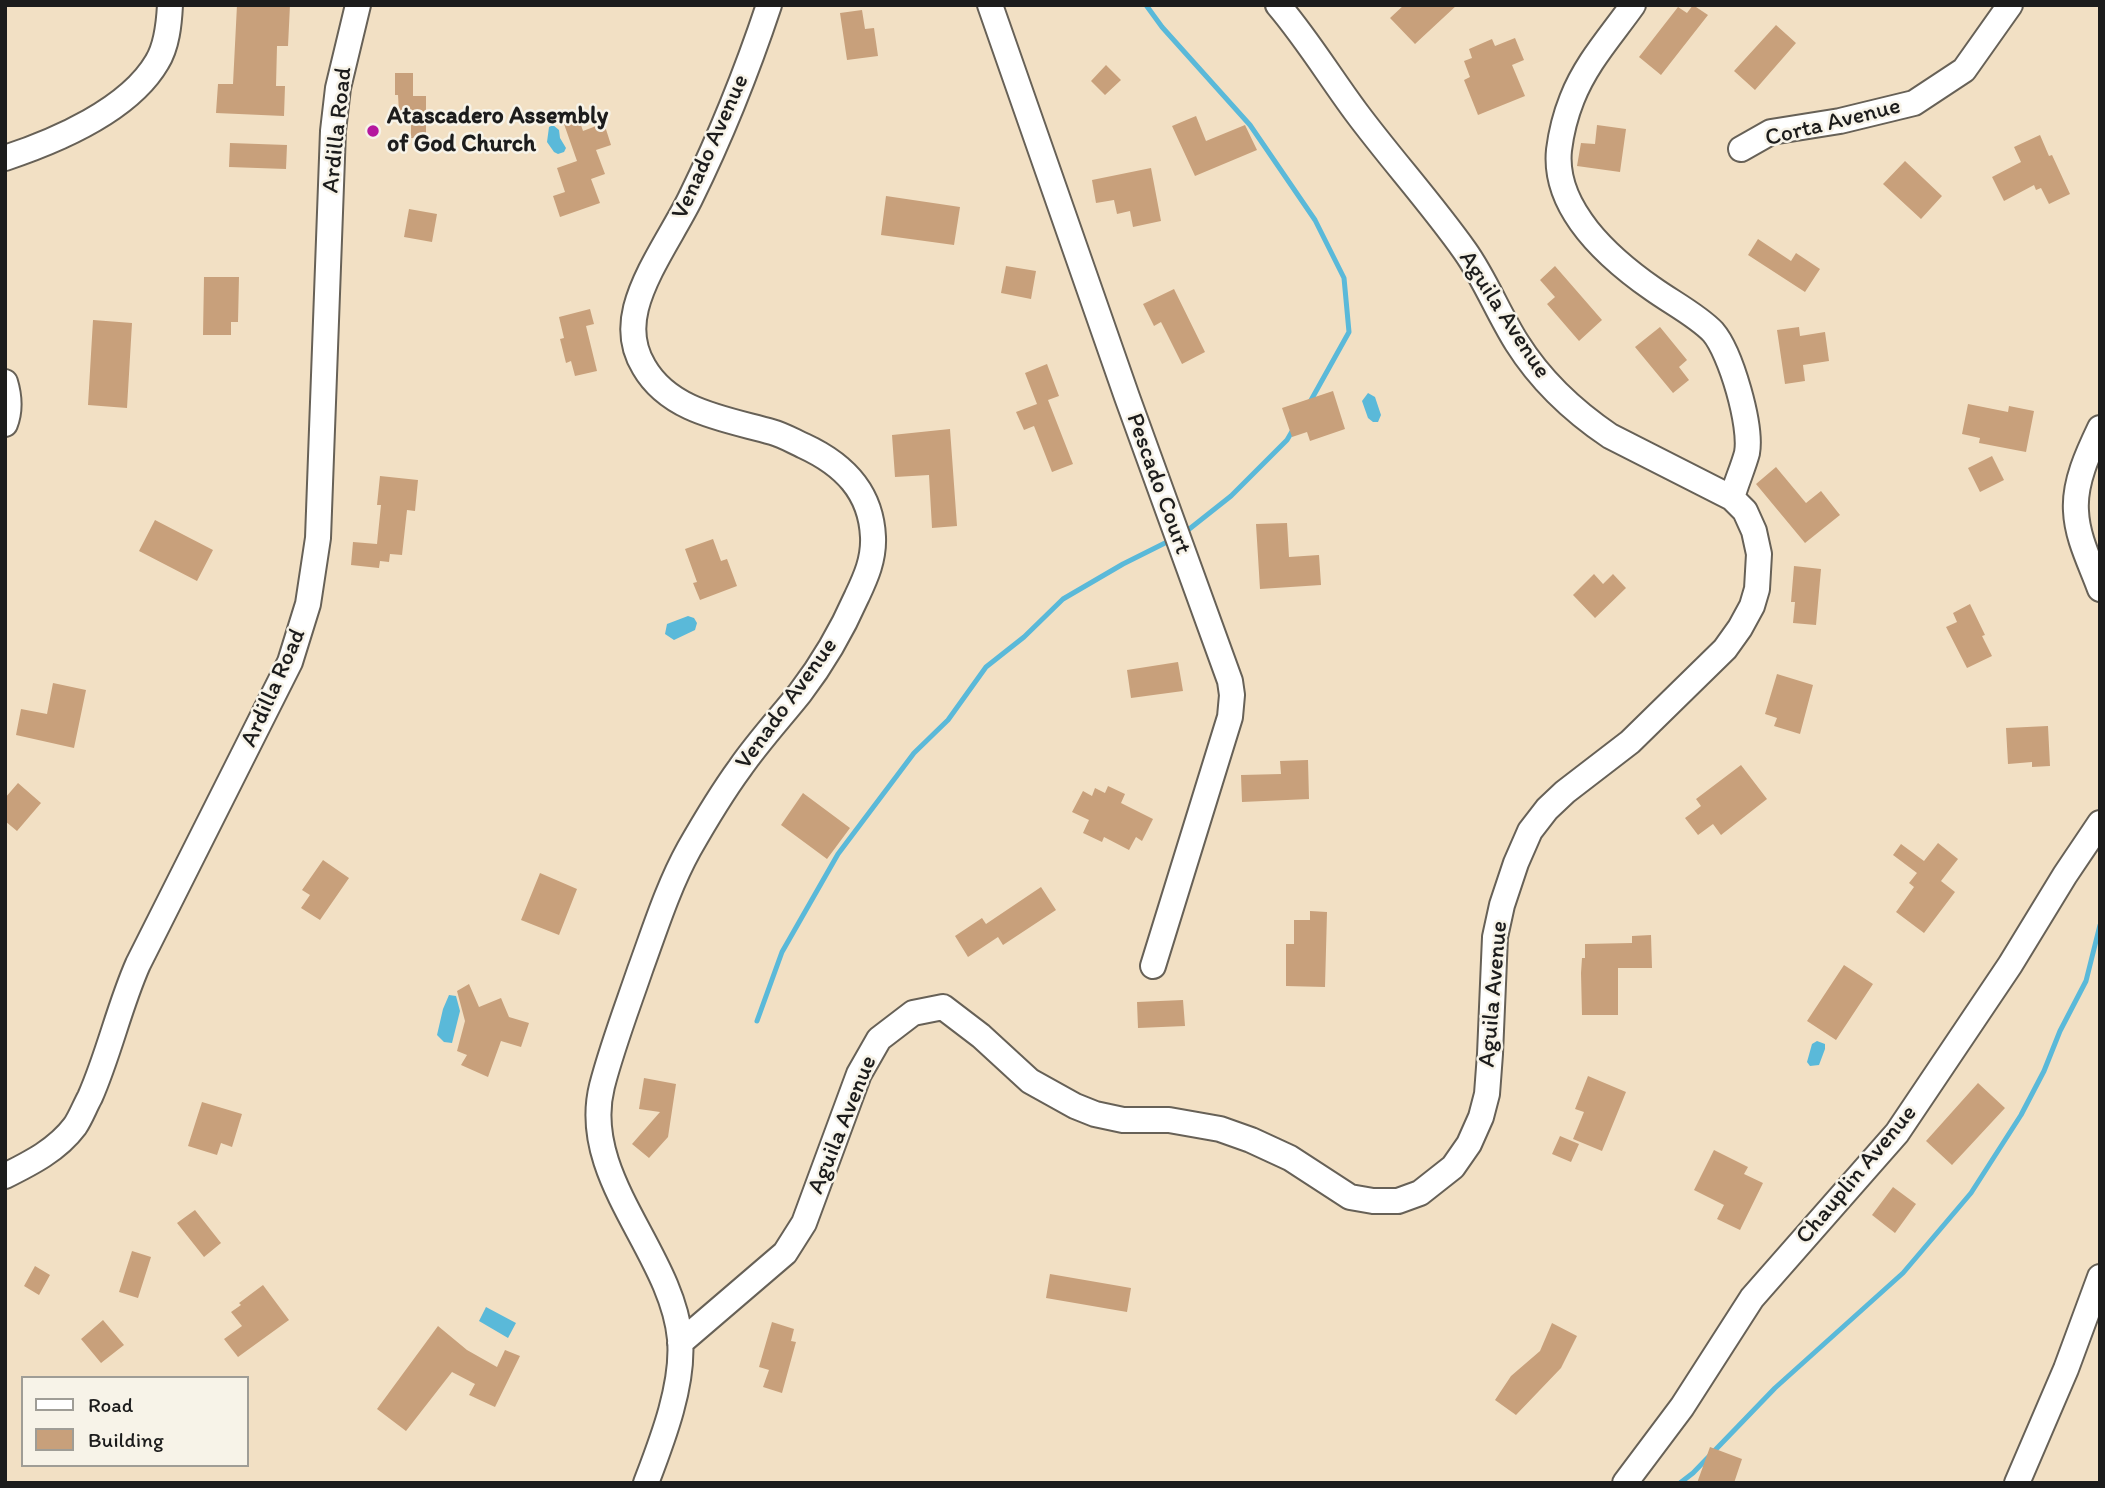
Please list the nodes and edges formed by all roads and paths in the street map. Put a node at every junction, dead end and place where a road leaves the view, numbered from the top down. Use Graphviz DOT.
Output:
graph roads {
  1 [pos="170,5"];
  2 [pos="358,5"];
  3 [pos="769,5"];
  4 [pos="990,5"];
  5 [pos="1278,5"];
  6 [pos="1633,5"];
  7 [pos="2010,5"];
  8 [pos="1741,149"];
  9 [pos="5,158"];
  10 [pos="5,382"];
  11 [pos="5,424"];
  12 [pos="2100,428"];
  13 [pos="1731,498"];
  14 [pos="2100,589"];
  15 [pos="2100,823"];
  16 [pos="1153,966"];
  17 [pos="5,1176"];
  18 [pos="2100,1278"];
  19 [pos="680,1343"];
  20 [pos="646,1483"];
  21 [pos="1625,1483"];
  22 [pos="2017,1483"];
  1 -- 9 [label="street"];
  2 -- 17 [label="street, Ardilla Road"];
  3 -- 19 [label="street, Venado Avenue"];
  4 -- 16 [label="street, Pescado Court"];
  5 -- 13 [label="street, Aguila Avenue"];
  6 -- 13 [label="street"];
  7 -- 8 [label="street, Corta Avenue"];
  10 -- 11 [label="street"];
  12 -- 14 [label="street"];
  13 -- 19 [label="street, Aguila Avenue"];
  15 -- 21 [label="street, Chauplin Avenue"];
  18 -- 22 [label="street"];
  19 -- 20 [label="street, Venado Avenue"];
}
